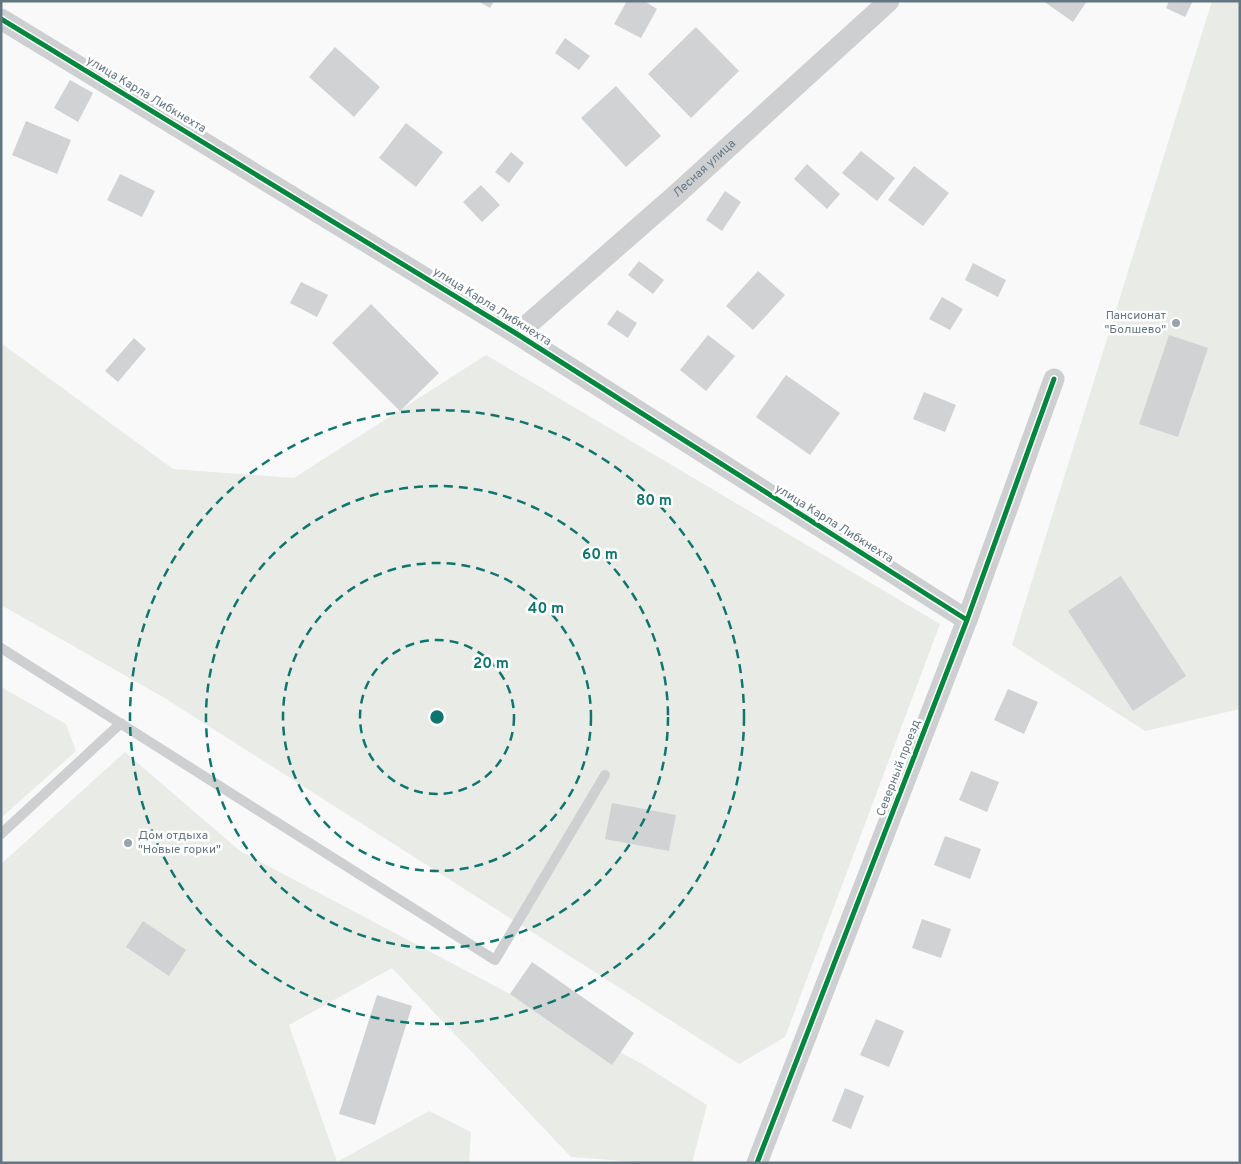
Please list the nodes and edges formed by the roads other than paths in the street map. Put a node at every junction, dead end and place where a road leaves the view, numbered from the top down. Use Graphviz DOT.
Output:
graph roads {
  1 [pos="889,1"];
  2 [pos="1,19"];
  3 [pos="517,334"];
  4 [pos="1054,379"];
  5 [pos="967,620"];
  6 [pos="1,648"];
  7 [pos="121,724"];
  8 [pos="605,775"];
  9 [pos="1,834"];
  10 [pos="757,1163"];
  1 -- 3 [label="street, Лесная улица"];
  2 -- 3 [label="street, улица Карла Либкнехта"];
  3 -- 5 [label="street, улица Карла Либкнехта"];
  4 -- 5 [label="street, Северный проезд"];
  5 -- 10 [label="street, Северный проезд"];
  6 -- 7 [label="lane"];
  7 -- 8 [label="lane"];
  7 -- 9 [label="lane"];
}
